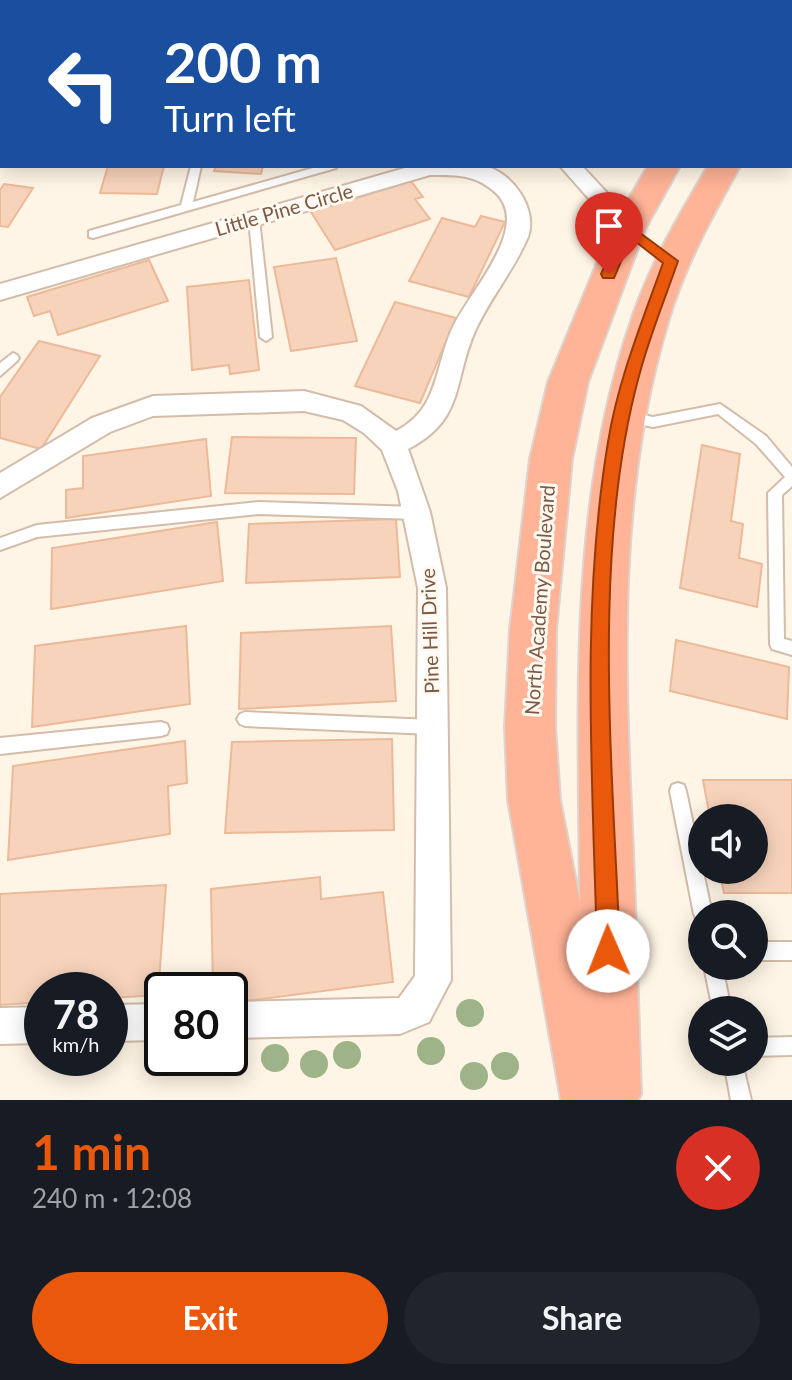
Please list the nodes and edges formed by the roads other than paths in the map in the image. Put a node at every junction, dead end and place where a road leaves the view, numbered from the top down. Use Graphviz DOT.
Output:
graph roads {
  1 [pos="196,168"];
  2 [pos="325,168"];
  3 [pos="437,168"];
  4 [pos="458,168"];
  5 [pos="572,168"];
  6 [pos="663,168"];
  7 [pos="723,168"];
  8 [pos="186,208"];
  9 [pos="254,219"];
  10 [pos="628,229"];
  11 [pos="93,234"];
  12 [pos="671,261"];
  13 [pos="0,292"];
  14 [pos="266,337"];
  15 [pos="13,358"];
  16 [pos="0,371"];
  17 [pos="622,416"];
  18 [pos="393,445"];
  19 [pos="792,477"];
  20 [pos="0,487"];
  21 [pos="416,513"];
  22 [pos="0,544"];
  23 [pos="792,648"];
  24 [pos="245,719"];
  25 [pos="432,727"];
  26 [pos="161,729"];
  27 [pos="0,746"];
  28 [pos="678,791"];
  29 [pos="700,900"];
  30 [pos="768,951"];
  31 [pos="792,951"];
  32 [pos="248,1020"];
  33 [pos="24,1025"];
  34 [pos="0,1026"];
  35 [pos="792,1046"];
  36 [pos="768,1047"];
  37 [pos="736,1076"];
  38 [pos="591,1100"];
  39 [pos="611,1100"];
  40 [pos="741,1100"];
  1 -- 8 [label="lane"];
  2 -- 8 [label="lane"];
  3 -- 9 [label="street, Little Pine Circle"];
  4 -- 18 [label="street, Little Pine Circle"];
  5 -- 10 [label="street"];
  6 -- 10 [label="highway, North Academy Boulevard"];
  7 -- 12 [label="highway"];
  8 -- 11 [label="lane"];
  9 -- 13 [label="street, Little Pine Circle"];
  9 -- 14 [label="lane"];
  10 -- 12 [label="highway"];
  10 -- 38 [label="highway, North Academy Boulevard"];
  12 -- 17 [label="highway"];
  15 -- 16 [label="lane"];
  17 -- 19 [label="lane"];
  17 -- 39 [label="highway"];
  18 -- 20 [label="street"];
  18 -- 21 [label="street, Pine Hill Drive"];
  19 -- 23 [label="lane"];
  21 -- 22 [label="lane"];
  21 -- 25 [label="street, Pine Hill Drive"];
  24 -- 25 [label="lane"];
  25 -- 32 [label="street, Pine Hill Drive"];
  26 -- 27 [label="lane"];
  28 -- 29 [label="lane"];
  30 -- 31 [label="lane"];
  33 -- 34 [label="street"];
  35 -- 36 [label="lane"];
  37 -- 40 [label="lane"];
}
